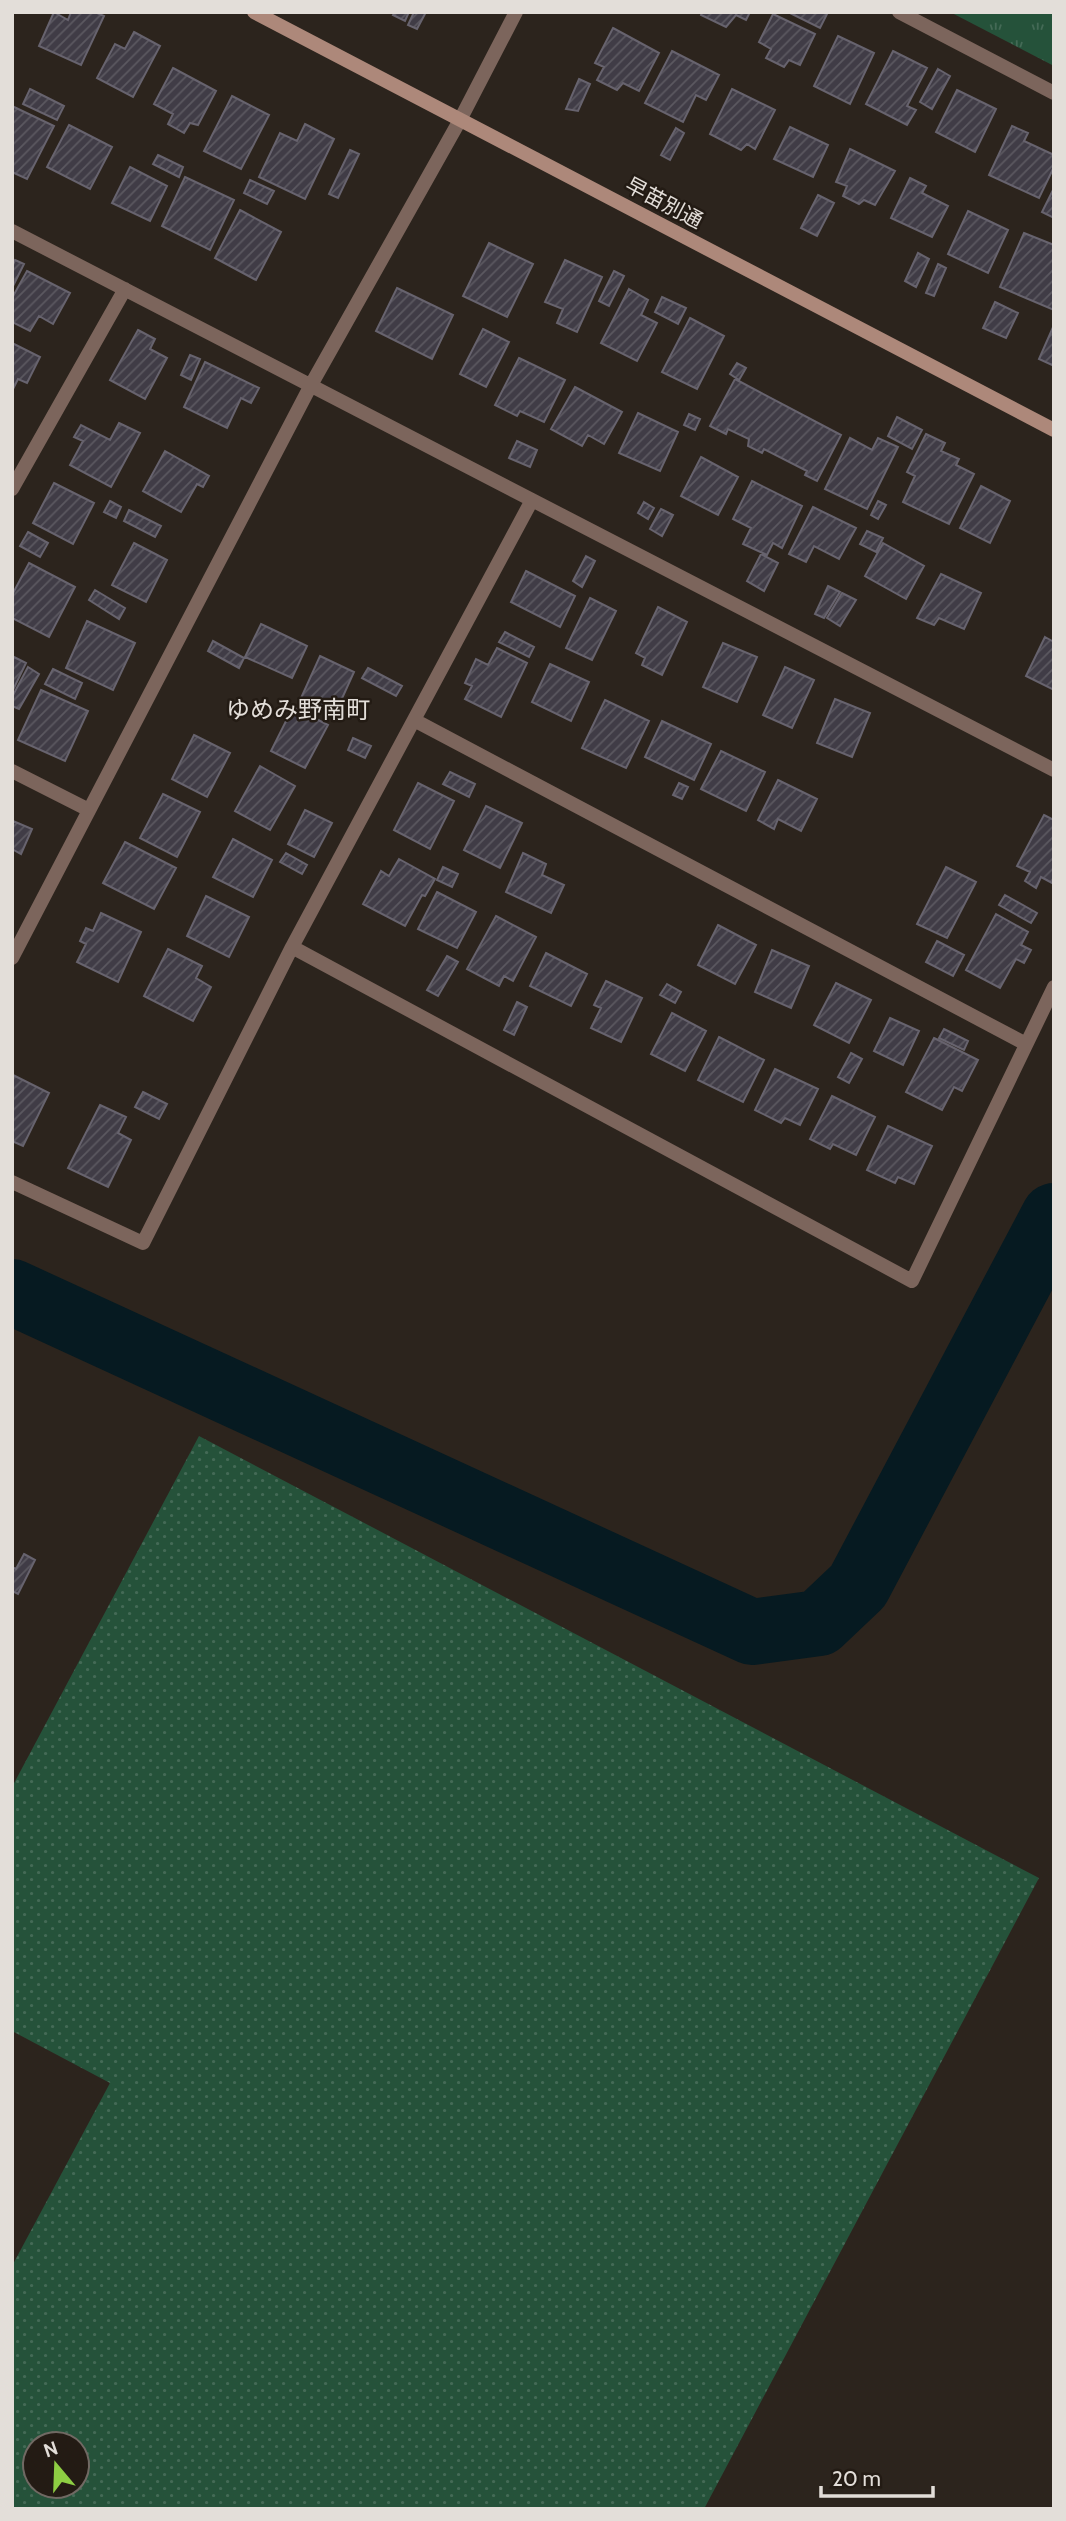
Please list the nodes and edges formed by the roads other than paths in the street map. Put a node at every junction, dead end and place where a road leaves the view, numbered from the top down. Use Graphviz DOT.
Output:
graph roads {
  1 [pos="254,12"];
  2 [pos="516,12"];
  3 [pos="899,12"];
  4 [pos="1054,93"];
  5 [pos="460,120"];
  6 [pos="12,231"];
  7 [pos="125,289"];
  8 [pos="311,386"];
  9 [pos="1054,430"];
  10 [pos="12,489"];
  11 [pos="532,500"];
  12 [pos="414,720"];
  13 [pos="1054,770"];
  14 [pos="12,771"];
  15 [pos="89,810"];
  16 [pos="292,947"];
  17 [pos="12,958"];
  18 [pos="1054,987"];
  19 [pos="1026,1044"];
  20 [pos="12,1182"];
  1 -- 5 [label="street, 早苗別通"];
  2 -- 5 [label="street"];
  3 -- 4 [label="street"];
  5 -- 8 [label="street"];
  5 -- 9 [label="street, 早苗別通"];
  6 -- 7 [label="street"];
  7 -- 8 [label="street"];
  7 -- 10 [label="street"];
  8 -- 11 [label="street"];
  8 -- 15 [label="street"];
  11 -- 12 [label="street"];
  11 -- 13 [label="street"];
  12 -- 16 [label="street"];
  12 -- 19 [label="street"];
  14 -- 15 [label="street"];
  15 -- 17 [label="street"];
  16 -- 19 [label="street"];
  16 -- 20 [label="street"];
  18 -- 19 [label="street"];
}
